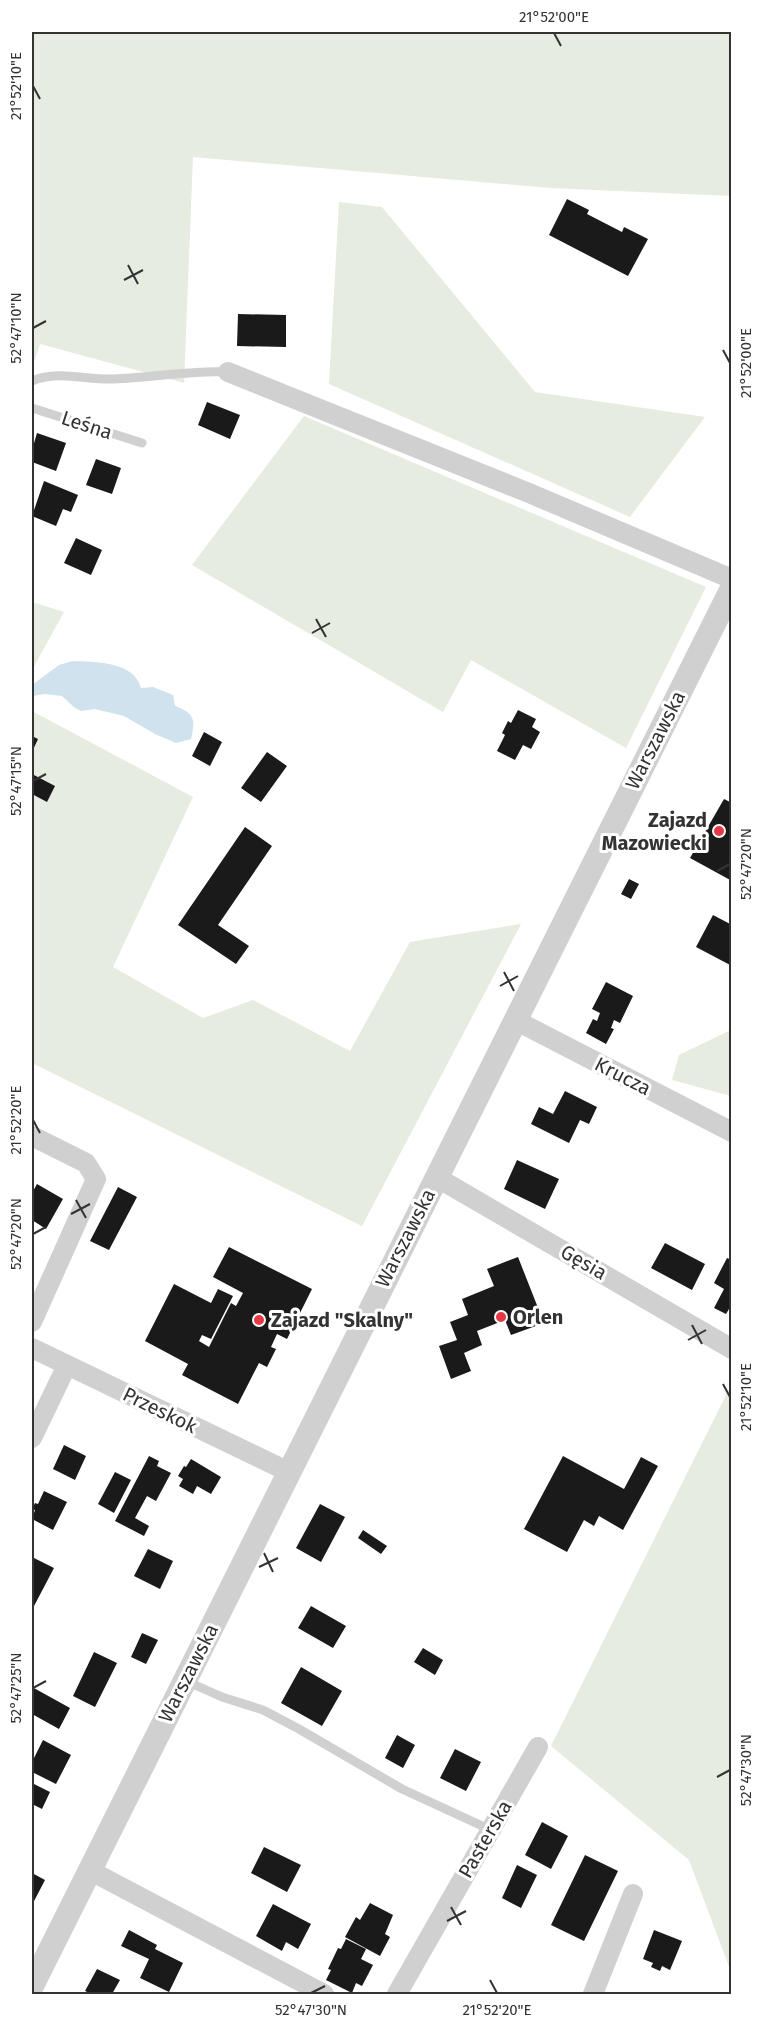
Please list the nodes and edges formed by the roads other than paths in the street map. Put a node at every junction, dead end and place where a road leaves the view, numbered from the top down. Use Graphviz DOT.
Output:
graph roads {
  1 [pos="228,372"];
  2 [pos="32,381"];
  3 [pos="32,408"];
  4 [pos="142,443"];
  5 [pos="732,579"];
  6 [pos="732,588"];
  7 [pos="515,1020"];
  8 [pos="732,1132"];
  9 [pos="32,1136"];
  10 [pos="436,1177"];
  11 [pos="32,1322"];
  12 [pos="32,1348"];
  13 [pos="732,1349"];
  14 [pos="67,1365"];
  15 [pos="32,1438"];
  16 [pos="289,1472"];
  17 [pos="184,1680"];
  18 [pos="538,1747"];
  19 [pos="491,1830"];
  20 [pos="89,1870"];
  21 [pos="633,1894"];
  22 [pos="32,1986"];
  23 [pos="324,1995"];
  24 [pos="397,1995"];
  25 [pos="593,1995"];
  1 -- 2 [label="lane"];
  1 -- 5 [label="street"];
  3 -- 4 [label="lane, Leśna"];
  6 -- 7 [label="street, Warszawska"];
  7 -- 8 [label="street, Krucza"];
  7 -- 10 [label="street, Warszawska"];
  9 -- 11 [label="street"];
  10 -- 13 [label="street, Gęsia"];
  10 -- 16 [label="street, Warszawska"];
  12 -- 14 [label="street, Przeskok"];
  14 -- 15 [label="street"];
  14 -- 16 [label="street, Przeskok"];
  16 -- 17 [label="street, Warszawska"];
  17 -- 19 [label="lane"];
  17 -- 20 [label="street, Warszawska"];
  18 -- 19 [label="street, Pasterska"];
  19 -- 24 [label="street, Pasterska"];
  20 -- 22 [label="street, Warszawska"];
  20 -- 23 [label="street"];
  21 -- 25 [label="street"];
}
